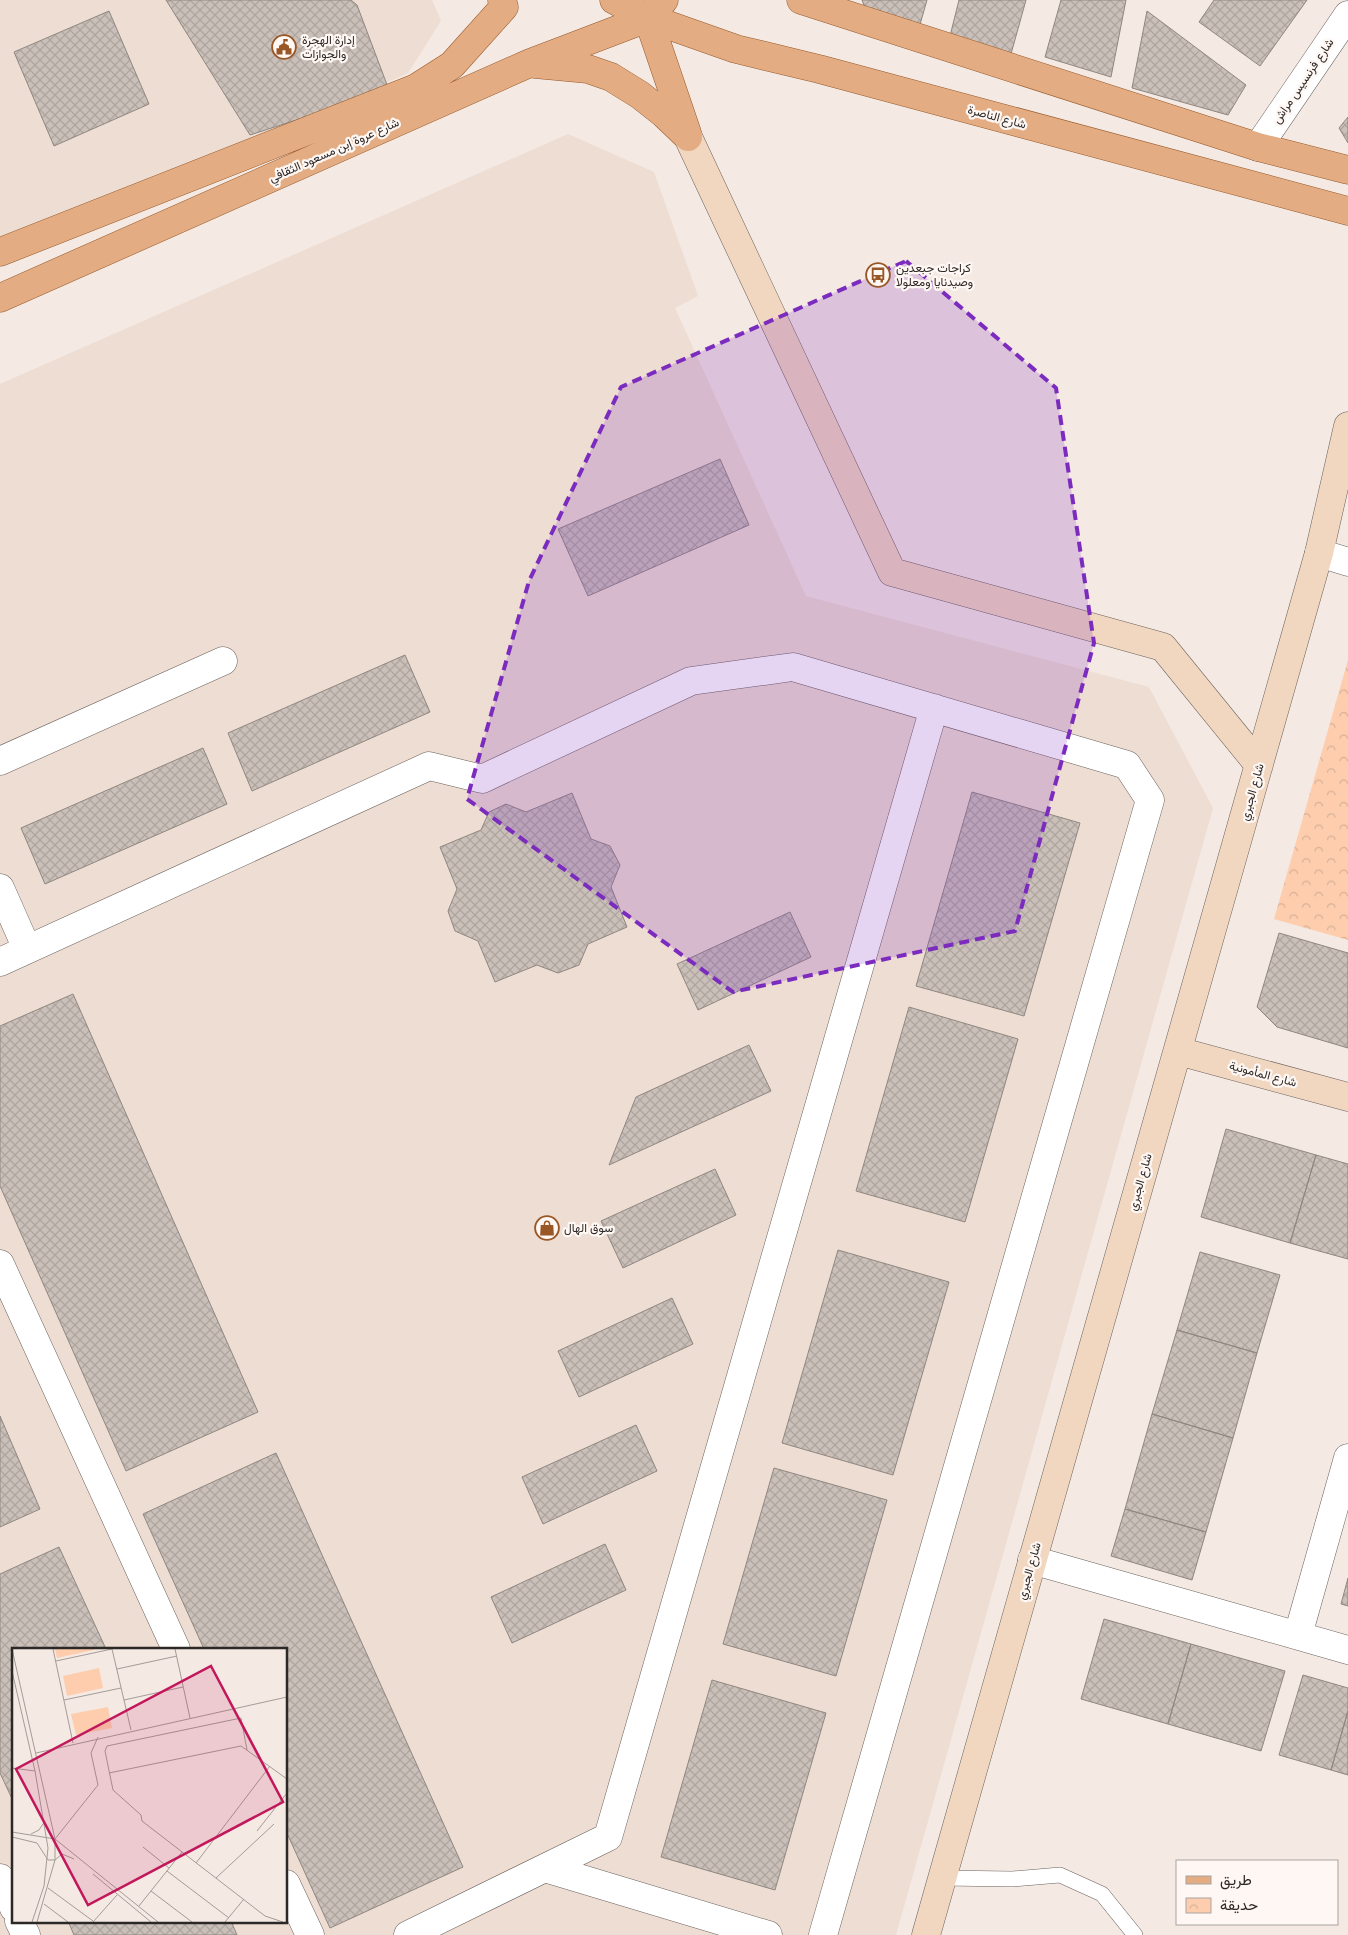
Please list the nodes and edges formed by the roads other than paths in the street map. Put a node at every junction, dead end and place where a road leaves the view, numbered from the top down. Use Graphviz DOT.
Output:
graph roads {
  1 [pos="502,0"];
  2 [pos="614,0"];
  3 [pos="801,0"];
  4 [pos="826,6"];
  5 [pos="656,9"];
  6 [pos="1348,15"];
  7 [pos="530,63"];
  8 [pos="688,137"];
  9 [pos="1258,146"];
  10 [pos="1348,170"];
  11 [pos="1348,211"];
  12 [pos="0,252"];
  13 [pos="0,298"];
  14 [pos="1348,426"];
  15 [pos="1319,553"];
  16 [pos="1348,562"];
  17 [pos="223,661"];
  18 [pos="934,708"];
  19 [pos="0,761"];
  20 [pos="1259,765"];
  21 [pos="0,888"];
  22 [pos="28,949"];
  23 [pos="0,962"];
  24 [pos="1178,1051"];
  25 [pos="1348,1097"];
  26 [pos="0,1264"];
  27 [pos="1348,1458"];
  28 [pos="1032,1560"];
  29 [pos="1298,1635"];
  30 [pos="176,1648"];
  31 [pos="1348,1650"];
  32 [pos="545,1868"];
  33 [pos="0,1878"];
  34 [pos="942,1878"];
  35 [pos="288,1888"];
  36 [pos="12,1904"];
  37 [pos="20,1922"];
  38 [pos="26,1935"];
  39 [pos="310,1935"];
  40 [pos="408,1935"];
  41 [pos="768,1935"];
  42 [pos="824,1935"];
  43 [pos="926,1935"];
  44 [pos="1135,1935"];
  1 -- 12 [label="main road, شارع عروة إبن مسعود الثقافي"];
  2 -- 5 [label="main road, شارع الناصرة"];
  3 -- 4 [label="main road"];
  4 -- 9 [label="main road"];
  5 -- 7 [label="main road, شارع عروة إبن مسعود الثقافي"];
  5 -- 8 [label="main road"];
  5 -- 11 [label="main road, شارع الناصرة"];
  6 -- 9 [label="street, شارع فرنسيس مراش"];
  7 -- 8 [label="main road"];
  7 -- 13 [label="main road, شارع عروة إبن مسعود الثقافي"];
  8 -- 20 [label="main road"];
  9 -- 10 [label="main road"];
  14 -- 15 [label="main road, شارع الجبري"];
  15 -- 16 [label="street"];
  15 -- 20 [label="main road, شارع الجبري"];
  17 -- 19 [label="street"];
  18 -- 22 [label="street"];
  18 -- 32 [label="street"];
  18 -- 42 [label="street"];
  20 -- 24 [label="main road, شارع الجبري"];
  21 -- 22 [label="street"];
  22 -- 23 [label="street"];
  24 -- 25 [label="main road, شارع المأمونية"];
  24 -- 28 [label="main road, شارع الجبري"];
  26 -- 30 [label="street"];
  27 -- 29 [label="street"];
  28 -- 29 [label="street"];
  28 -- 34 [label="main road, شارع الجبري"];
  29 -- 31 [label="street"];
  32 -- 40 [label="street"];
  32 -- 41 [label="street"];
  33 -- 36 [label="street"];
  34 -- 43 [label="main road, شارع الجبري"];
  34 -- 44 [label="lane"];
  35 -- 39 [label="street"];
  37 -- 38 [label="street"];
}
